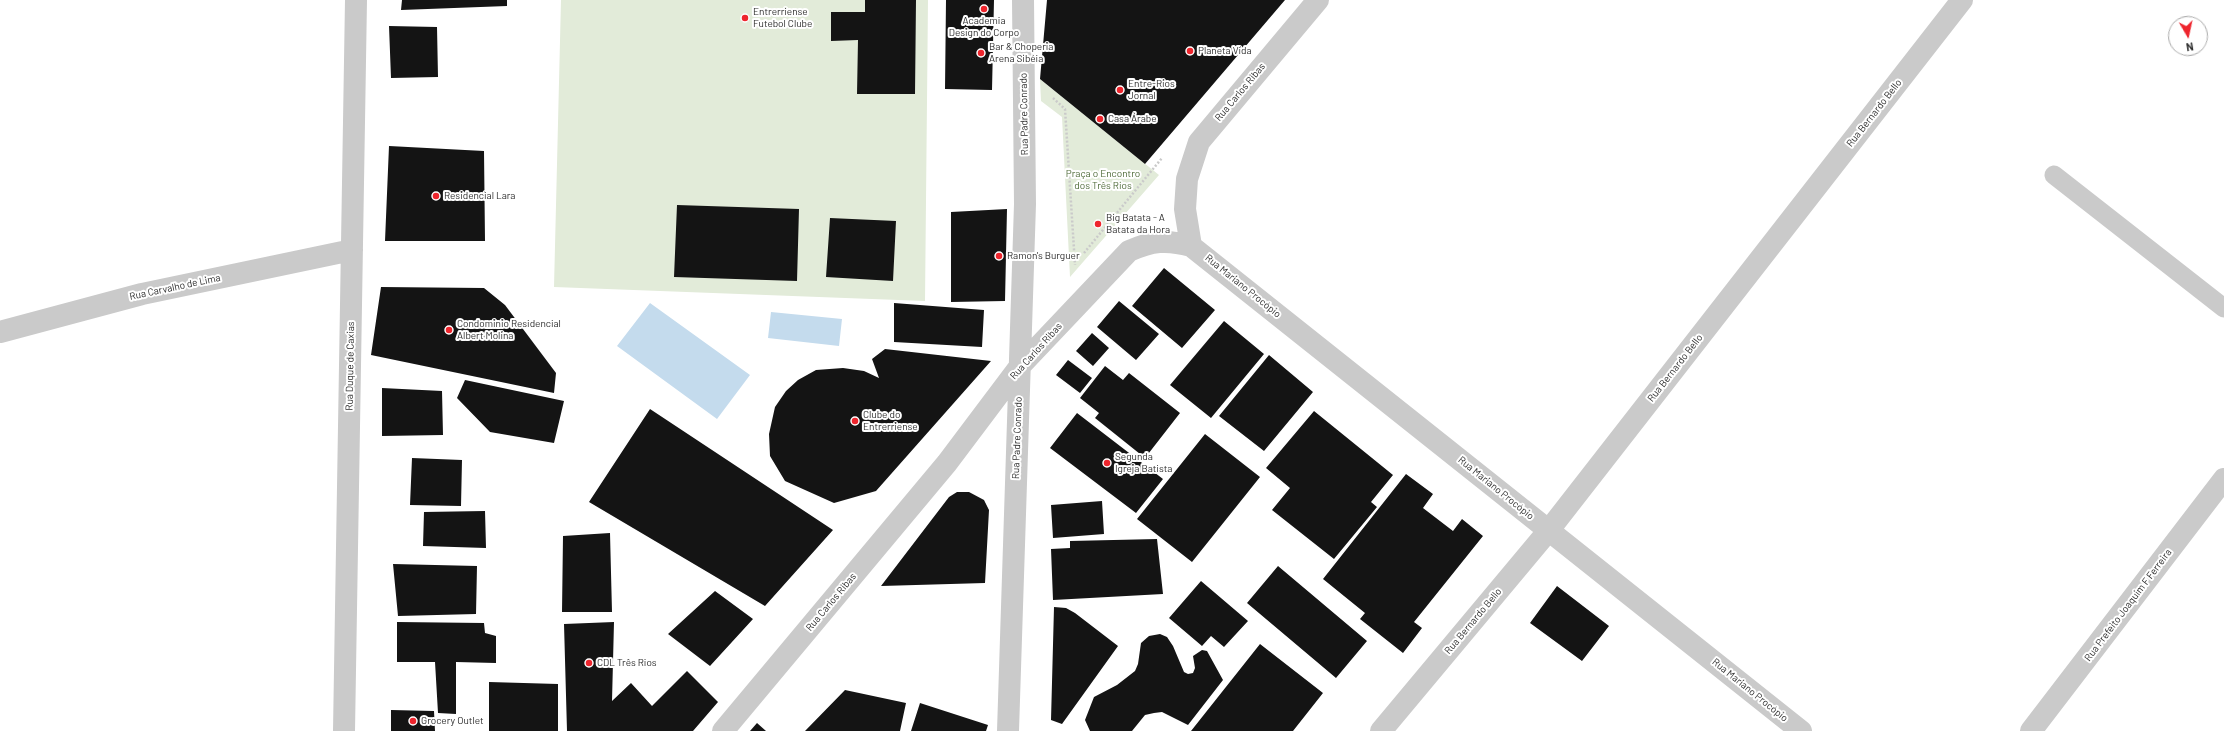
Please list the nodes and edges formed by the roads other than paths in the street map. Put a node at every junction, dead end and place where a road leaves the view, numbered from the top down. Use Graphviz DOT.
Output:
graph roads {
  1 [pos="356,0"];
  2 [pos="1023,0"];
  3 [pos="1318,0"];
  4 [pos="1962,0"];
  5 [pos="2054,175"];
  6 [pos="1191,246"];
  7 [pos="352,250"];
  8 [pos="2224,308"];
  9 [pos="0,332"];
  10 [pos="1020,366"];
  11 [pos="2224,479"];
  12 [pos="1548,530"];
  13 [pos="344,731"];
  14 [pos="723,731"];
  15 [pos="1008,731"];
  16 [pos="1381,731"];
  17 [pos="1801,731"];
  18 [pos="2031,731"];
  1 -- 7 [label="street, Rua Duque de Caxias"];
  2 -- 10 [label="street, Rua Padre Conrado"];
  3 -- 6 [label="street, Rua Carlos Ribas"];
  4 -- 12 [label="street, Rua Bernardo Bello"];
  5 -- 8 [label="lane"];
  6 -- 10 [label="street, Rua Carlos Ribas"];
  6 -- 12 [label="street, Rua Mariano Procópio"];
  7 -- 9 [label="street, Rua Carvalho de Lima"];
  7 -- 13 [label="street, Rua Duque de Caxias"];
  10 -- 14 [label="street, Rua Carlos Ribas"];
  10 -- 15 [label="street, Rua Padre Conrado"];
  11 -- 18 [label="street, Rua Prefeito Joaquim F Ferreira"];
  12 -- 16 [label="street, Rua Bernardo Bello"];
  12 -- 17 [label="street, Rua Mariano Procópio"];
}
